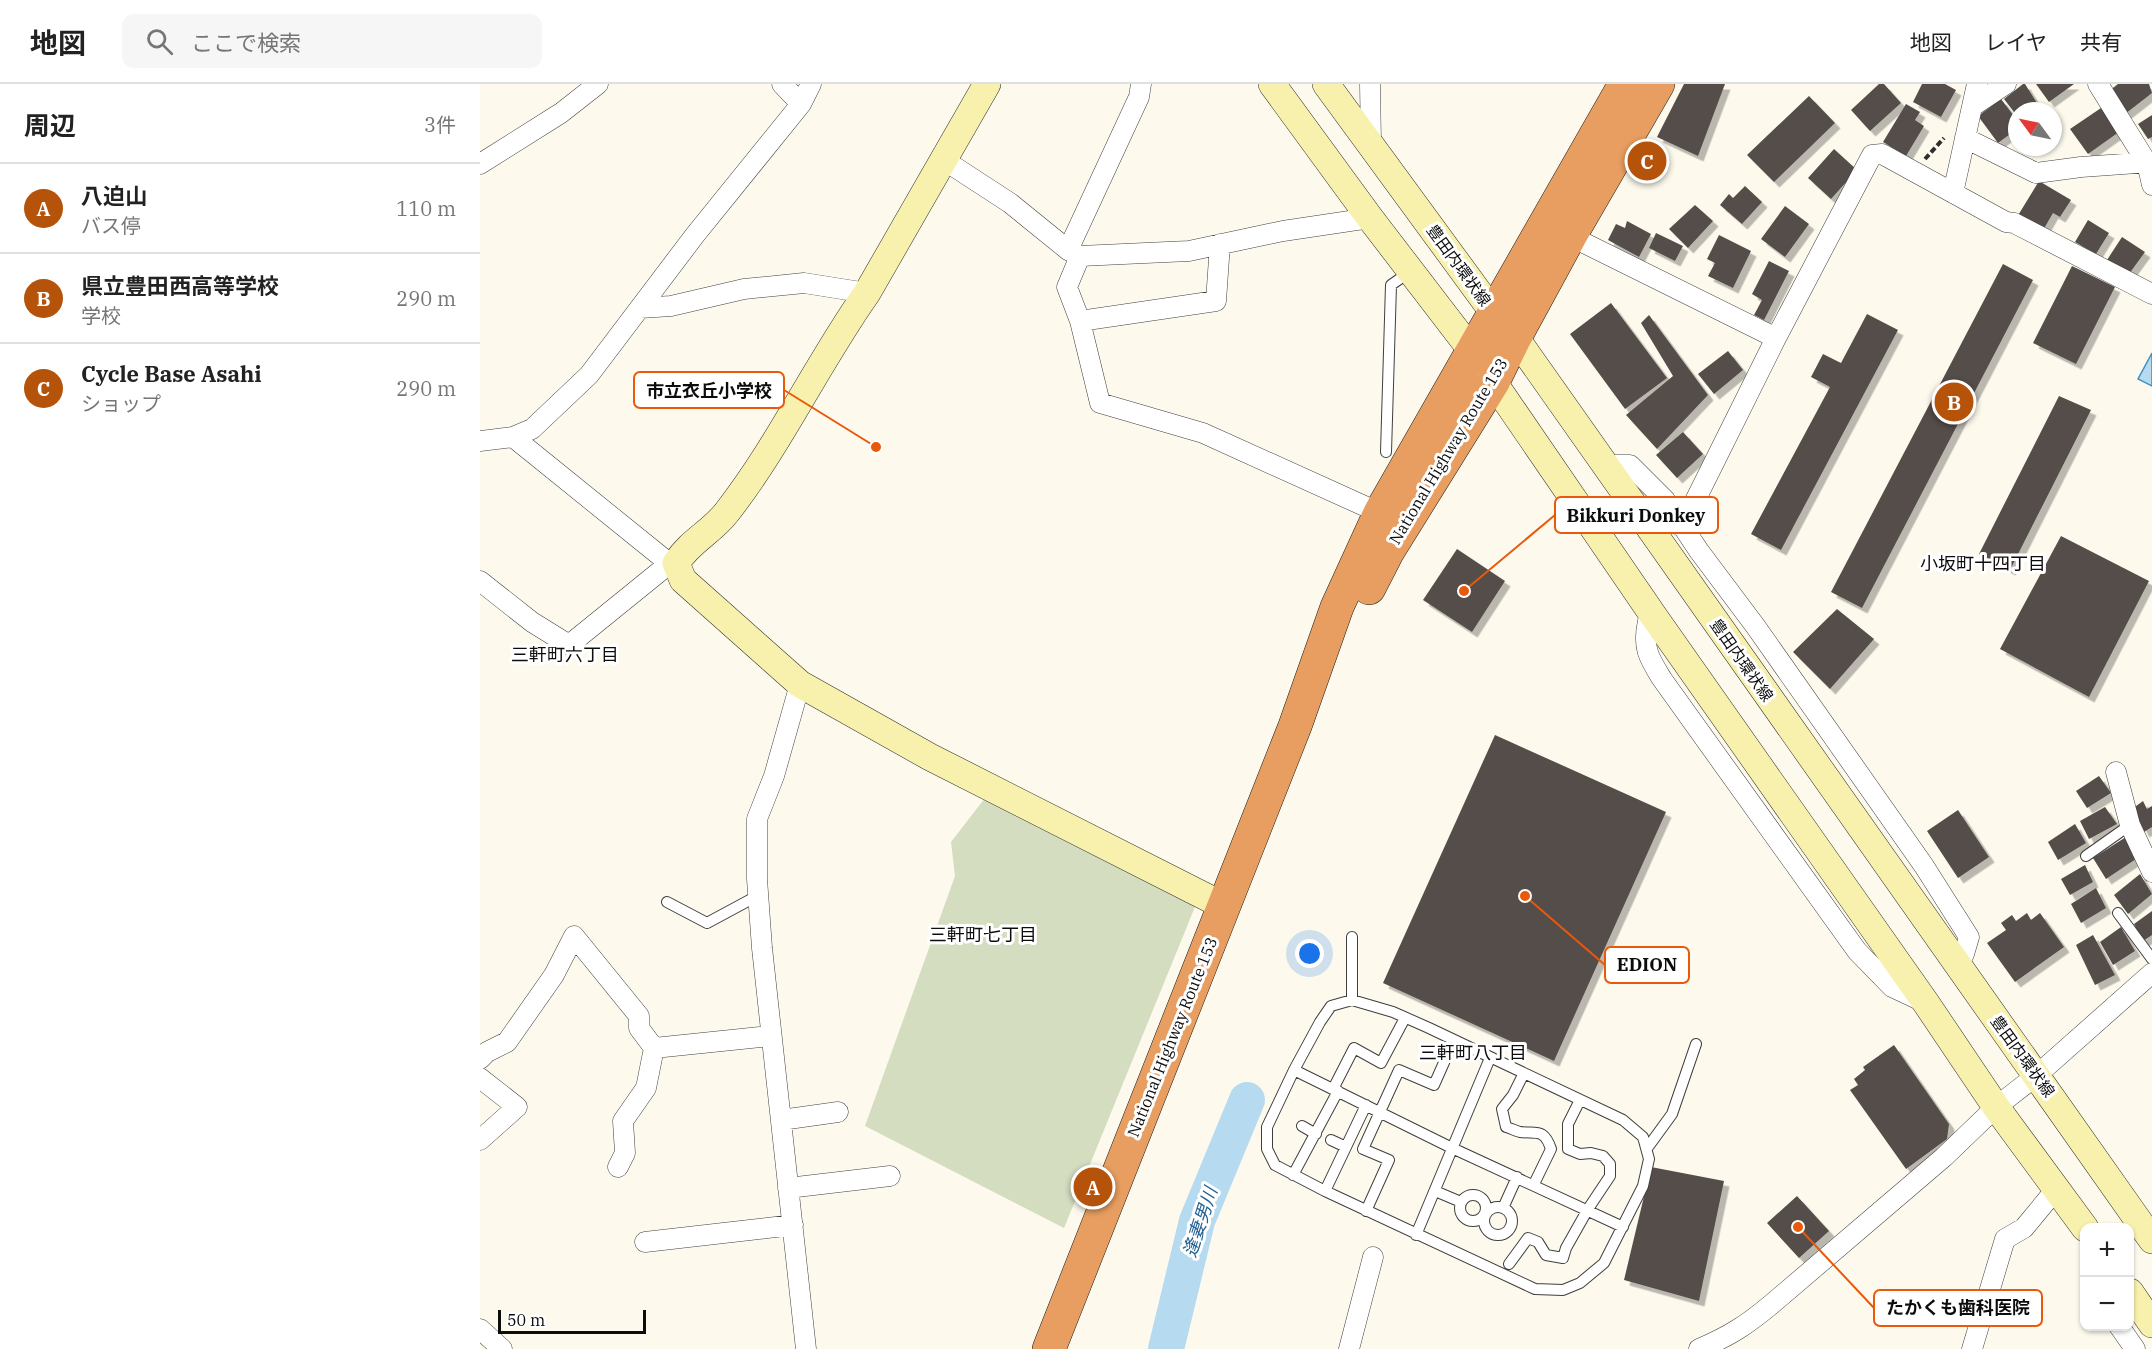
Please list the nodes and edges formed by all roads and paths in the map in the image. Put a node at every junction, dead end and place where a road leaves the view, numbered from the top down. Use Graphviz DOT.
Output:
graph roads {
  1 [pos="598,84"];
  2 [pos="782,84"];
  3 [pos="811,84"];
  4 [pos="987,84"];
  5 [pos="1141,84"];
  6 [pos="1272,84"];
  7 [pos="1326,84"];
  8 [pos="1370,84"];
  9 [pos="1625,84"];
  10 [pos="1658,84"];
  11 [pos="1977,84"];
  12 [pos="2006,84"];
  13 [pos="2098,84"];
  14 [pos="801,104"];
  15 [pos="1973,106"];
  16 [pos="1965,138"];
  17 [pos="1371,143"];
  18 [pos="944,160"];
  19 [pos="2150,162"];
  20 [pos="480,164"];
  21 [pos="2152,185"];
  22 [pos="1953,193"];
  23 [pos="1370,218"];
  24 [pos="1570,236"];
  25 [pos="1220,244"];
  26 [pos="1074,253"];
  27 [pos="1411,270"];
  28 [pos="867,293"];
  29 [pos="2152,294"];
  30 [pos="640,308"];
  31 [pos="1493,312"];
  32 [pos="1080,321"];
  33 [pos="1515,337"];
  34 [pos="1776,338"];
  35 [pos="1472,351"];
  36 [pos="1493,382"];
  37 [pos="513,437"];
  38 [pos="480,441"];
  39 [pos="1386,452"];
  40 [pos="1605,465"];
  41 [pos="1380,513"];
  42 [pos="1682,527"];
  43 [pos="676,564"];
  44 [pos="480,581"];
  45 [pos="1655,618"];
  46 [pos="800,684"];
  47 [pos="1295,726"];
  48 [pos="2116,772"];
  49 [pos="2130,825"];
  50 [pos="2086,856"];
  51 [pos="2152,872"];
  52 [pos="759,895"];
  53 [pos="667,902"];
  54 [pos="1224,906"];
  55 [pos="2118,913"];
  56 [pos="1352,938"];
  57 [pos="2152,959"];
  58 [pos="1957,966"];
  59 [pos="2152,973"];
  60 [pos="1352,1000"];
  61 [pos="1926,1003"];
  62 [pos="1405,1018"];
  63 [pos="770,1036"];
  64 [pos="1454,1041"];
  65 [pos="1696,1044"];
  66 [pos="654,1048"];
  67 [pos="1490,1058"];
  68 [pos="480,1059"];
  69 [pos="1294,1070"];
  70 [pos="1524,1073"];
  71 [pos="2037,1075"];
  72 [pos="480,1078"];
  73 [pos="1335,1090"];
  74 [pos="1580,1100"];
  75 [pos="1366,1105"];
  76 [pos="1996,1107"];
  77 [pos="838,1112"];
  78 [pos="1380,1112"];
  79 [pos="781,1120"];
  80 [pos="1302,1126"];
  81 [pos="1316,1134"];
  82 [pos="480,1140"];
  83 [pos="1331,1140"];
  84 [pos="1346,1147"];
  85 [pos="1647,1147"];
  86 [pos="1452,1148"];
  87 [pos="618,1167"];
  88 [pos="1293,1175"];
  89 [pos="890,1176"];
  90 [pos="1517,1177"];
  91 [pos="1534,1184"];
  92 [pos="788,1188"];
  93 [pos="2057,1188"];
  94 [pos="1325,1191"];
  95 [pos="1435,1191"];
  96 [pos="2124,1200"];
  97 [pos="1461,1202"];
  98 [pos="1503,1208"];
  99 [pos="1588,1209"];
  100 [pos="1366,1211"];
  101 [pos="2152,1213"];
  102 [pos="1485,1216"];
  103 [pos="2082,1223"];
  104 [pos="793,1226"];
  105 [pos="1623,1227"];
  106 [pos="1416,1235"];
  107 [pos="2152,1239"];
  108 [pos="645,1242"];
  109 [pos="1373,1257"];
  110 [pos="1509,1264"];
  111 [pos="2134,1298"];
  112 [pos="2152,1324"];
  113 [pos="480,1329"];
  114 [pos="2122,1331"];
  115 [pos="502,1349"];
  116 [pos="806,1349"];
  117 [pos="1049,1349"];
  118 [pos="1349,1349"];
  119 [pos="1699,1349"];
  120 [pos="1972,1349"];
  121 [pos="2135,1349"];
  1 -- 20 [label="street"];
  2 -- 14 [label="street"];
  3 -- 14 [label="street"];
  4 -- 18 [label="street"];
  5 -- 26 [label="street"];
  6 -- 23 [label="street"];
  7 -- 17 [label="street, 豊田内環状線"];
  8 -- 17 [label="street"];
  9 -- 31 [label="highway, National Highway Route 153"];
  10 -- 24 [label="highway, National Highway Route 153"];
  11 -- 15 [label="street"];
  12 -- 15 [label="street"];
  13 -- 19 [label="street"];
  14 -- 30 [label="street"];
  15 -- 16 [label="street"];
  16 -- 19 [label="street"];
  16 -- 22 [label="street"];
  17 -- 31 [label="street, 豊田内環状線"];
  18 -- 26 [label="street"];
  18 -- 28 [label="street"];
  19 -- 21 [label="street"];
  22 -- 29 [label="street"];
  22 -- 34 [label="street"];
  23 -- 25 [label="street"];
  23 -- 27 [label="street"];
  24 -- 33 [label="highway, National Highway Route 153"];
  24 -- 34 [label="street"];
  25 -- 26 [label="street"];
  25 -- 32 [label="street"];
  26 -- 32 [label="street"];
  27 -- 35 [label="street"];
  27 -- 39 [label="lane"];
  28 -- 30 [label="street"];
  28 -- 43 [label="street"];
  30 -- 37 [label="street"];
  31 -- 33 [label="street, 豊田内環状線"];
  31 -- 35 [label="highway, National Highway Route 153"];
  32 -- 41 [label="street"];
  33 -- 36 [label="highway, National Highway Route 153"];
  33 -- 40 [label="street, 豊田内環状線"];
  34 -- 42 [label="street"];
  35 -- 36 [label="street"];
  35 -- 41 [label="highway, National Highway Route 153"];
  36 -- 45 [label="street"];
  36 -- 47 [label="highway, National Highway Route 153"];
  37 -- 38 [label="street"];
  37 -- 43 [label="street"];
  40 -- 42 [label="street"];
  40 -- 58 [label="street, 豊田内環状線"];
  41 -- 47 [label="highway, National Highway Route 153"];
  42 -- 58 [label="street"];
  43 -- 44 [label="street"];
  43 -- 46 [label="street"];
  45 -- 61 [label="street"];
  45 -- 61 [label="street"];
  46 -- 52 [label="street"];
  46 -- 54 [label="street"];
  47 -- 54 [label="highway, National Highway Route 153"];
  48 -- 49 [label="street"];
  49 -- 50 [label="lane"];
  49 -- 51 [label="street"];
  52 -- 53 [label="lane"];
  52 -- 63 [label="street"];
  54 -- 117 [label="highway, National Highway Route 153"];
  55 -- 57 [label="lane"];
  56 -- 60 [label="lane"];
  58 -- 71 [label="street, 豊田内環状線"];
  59 -- 71 [label="street"];
  60 -- 62 [label="lane"];
  60 -- 69 [label="lane"];
  61 -- 76 [label="street"];
  62 -- 64 [label="lane"];
  62 -- 73 [label="lane"];
  63 -- 66 [label="street"];
  63 -- 79 [label="street"];
  64 -- 67 [label="lane"];
  64 -- 78 [label="lane"];
  65 -- 85 [label="lane"];
  66 -- 68 [label="street"];
  66 -- 87 [label="street"];
  67 -- 70 [label="lane"];
  67 -- 86 [label="lane"];
  69 -- 73 [label="lane"];
  69 -- 88 [label="lane"];
  70 -- 74 [label="lane"];
  70 -- 91 [label="lane"];
  71 -- 76 [label="street"];
  71 -- 96 [label="street, 豊田内環状線"];
  72 -- 82 [label="street"];
  73 -- 75 [label="lane"];
  73 -- 81 [label="lane"];
  74 -- 85 [label="lane"];
  74 -- 99 [label="lane"];
  75 -- 78 [label="lane"];
  75 -- 84 [label="lane"];
  76 -- 93 [label="street"];
  76 -- 119 [label="street"];
  77 -- 79 [label="street"];
  78 -- 86 [label="lane"];
  78 -- 100 [label="lane"];
  79 -- 92 [label="street"];
  80 -- 81 [label="lane"];
  81 -- 88 [label="lane"];
  83 -- 84 [label="lane"];
  84 -- 94 [label="lane"];
  85 -- 105 [label="lane"];
  86 -- 90 [label="lane"];
  86 -- 95 [label="lane"];
  88 -- 94 [label="lane"];
  89 -- 92 [label="street"];
  90 -- 91 [label="lane"];
  90 -- 98 [label="lane"];
  91 -- 99 [label="lane"];
  92 -- 104 [label="street"];
  93 -- 103 [label="street"];
  93 -- 120 [label="street"];
  94 -- 100 [label="lane"];
  95 -- 97 [label="lane"];
  95 -- 106 [label="lane"];
  96 -- 101 [label="street"];
  96 -- 107 [label="street, 豊田内環状線"];
  97 -- 102 [label="lane"];
  97 -- 102 [label="lane"];
  98 -- 102 [label="lane"];
  98 -- 102 [label="lane"];
  99 -- 105 [label="lane"];
  99 -- 110 [label="lane"];
  100 -- 106 [label="lane"];
  104 -- 108 [label="street"];
  104 -- 116 [label="street"];
  105 -- 106 [label="lane"];
  109 -- 118 [label="street"];
  111 -- 112 [label="street"];
  113 -- 115 [label="street"];
  114 -- 121 [label="street"];
}
